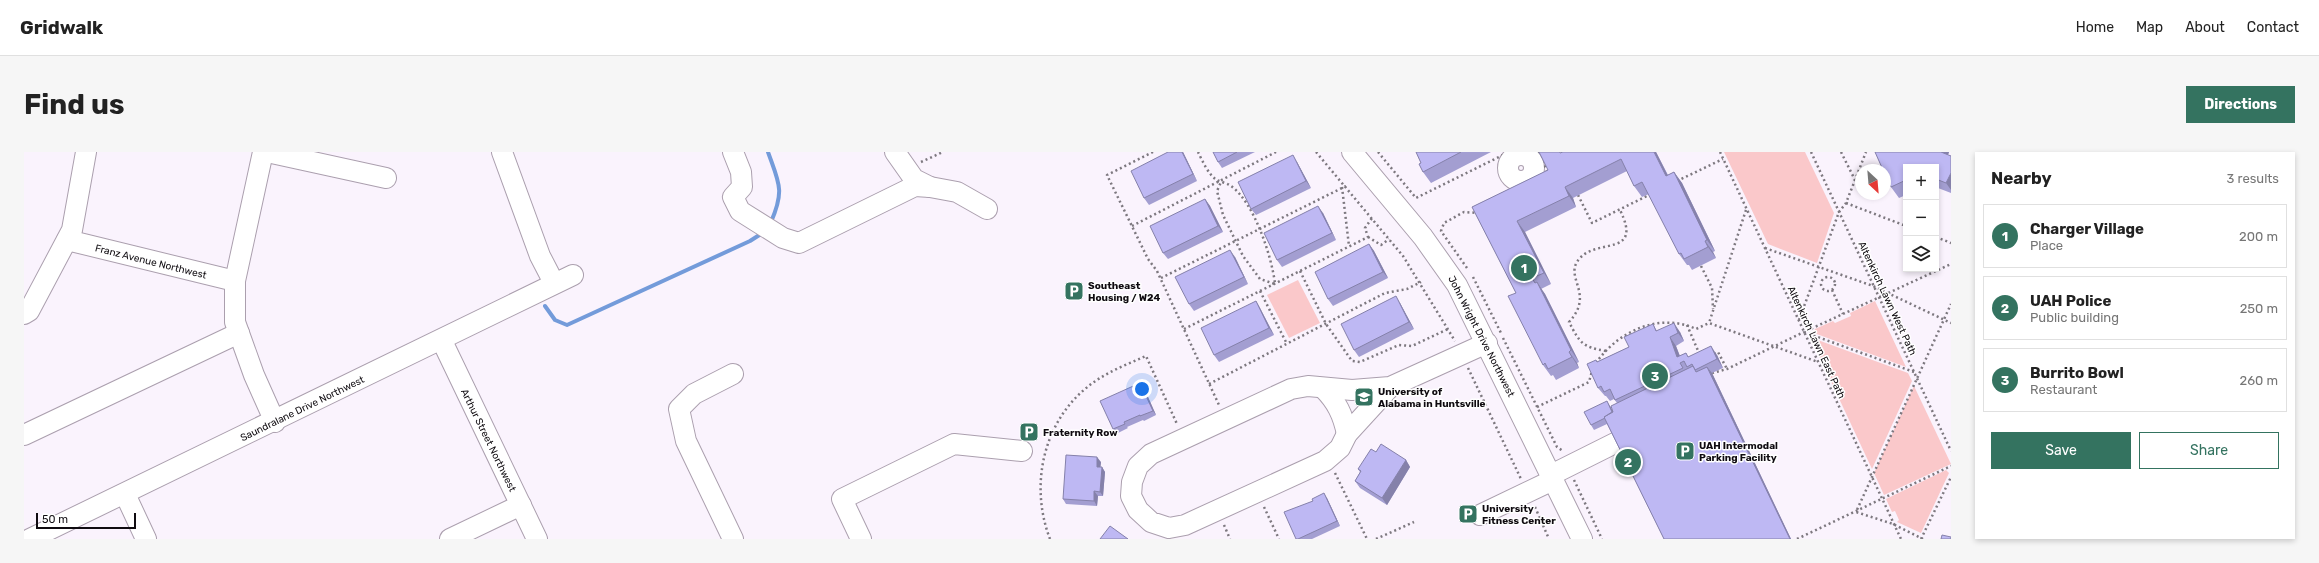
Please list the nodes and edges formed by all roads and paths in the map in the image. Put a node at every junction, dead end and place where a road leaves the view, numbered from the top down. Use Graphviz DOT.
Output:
graph roads {
  1 [pos="86,152"];
  2 [pos="263,152"];
  3 [pos="267,152"];
  4 [pos="502,152"];
  5 [pos="733,152"];
  6 [pos="895,152"];
  7 [pos="943,152"];
  8 [pos="1153,152"];
  9 [pos="1198,152"];
  10 [pos="1276,152"];
  11 [pos="1316,152"];
  12 [pos="1352,152"];
  13 [pos="1378,152"];
  14 [pos="1538,152"];
  15 [pos="1720,152"];
  16 [pos="1811,152"];
  17 [pos="1841,152"];
  18 [pos="1866,152"];
  19 [pos="1513,154"];
  20 [pos="1546,155"];
  21 [pos="1541,157"];
  22 [pos="1723,158"];
  23 [pos="1861,164"];
  24 [pos="906,169"];
  25 [pos="386,178"];
  26 [pos="1550,178"];
  27 [pos="1855,180"];
  28 [pos="1221,182"];
  29 [pos="1675,182"];
  30 [pos="1346,186"];
  31 [pos="930,187"];
  32 [pos="1342,187"];
  33 [pos="1654,193"];
  34 [pos="1578,195"];
  35 [pos="1846,204"];
  36 [pos="987,209"];
  37 [pos="1483,210"];
  38 [pos="1620,210"];
  39 [pos="1746,210"];
  40 [pos="1839,212"];
  41 [pos="1372,218"];
  42 [pos="1903,225"];
  43 [pos="1132,226"];
  44 [pos="1259,229"];
  45 [pos="1368,237"];
  46 [pos="1939,238"];
  47 [pos="1389,239"];
  48 [pos="67,240"];
  49 [pos="1236,241"];
  50 [pos="1951,243"];
  51 [pos="1349,246"];
  52 [pos="1764,248"];
  53 [pos="1951,264"];
  54 [pos="1700,266"];
  55 [pos="1819,266"];
  56 [pos="1468,269"];
  57 [pos="1300,271"];
  58 [pos="574,275"];
  59 [pos="1472,275"];
  60 [pos="1161,278"];
  61 [pos="235,281"];
  62 [pos="1421,282"];
  63 [pos="554,284"];
  64 [pos="1275,284"];
  65 [pos="1873,286"];
  66 [pos="1832,290"];
  67 [pos="1260,291"];
  68 [pos="1886,294"];
  69 [pos="1879,297"];
  70 [pos="1951,304"];
  71 [pos="1713,310"];
  72 [pos="24,314"];
  73 [pos="1843,314"];
  74 [pos="1798,320"];
  75 [pos="1943,320"];
  76 [pos="1709,323"];
  77 [pos="1951,323"];
  78 [pos="1326,324"];
  79 [pos="1686,324"];
  80 [pos="1184,329"];
  81 [pos="1448,329"];
  82 [pos="1804,332"];
  83 [pos="239,333"];
  84 [pos="442,341"];
  85 [pos="1487,343"];
  86 [pos="1287,344"];
  87 [pos="1776,347"];
  88 [pos="1606,350"];
  89 [pos="1707,357"];
  90 [pos="1702,359"];
  91 [pos="1461,362"];
  92 [pos="1818,362"];
  93 [pos="1727,369"];
  94 [pos="1914,372"];
  95 [pos="1712,373"];
  96 [pos="733,374"];
  97 [pos="1917,377"];
  98 [pos="1209,384"];
  99 [pos="1390,387"];
  100 [pos="1323,388"];
  101 [pos="1537,407"];
  102 [pos="1214,410"];
  103 [pos="274,422"];
  104 [pos="1179,427"];
  105 [pos="1347,434"];
  106 [pos="24,435"];
  107 [pos="1617,442"];
  108 [pos="1557,448"];
  109 [pos="1951,450"];
  110 [pos="1022,451"];
  111 [pos="1951,466"];
  112 [pos="1338,468"];
  113 [pos="1559,469"];
  114 [pos="1334,471"];
  115 [pos="1328,474"];
  116 [pos="1951,476"];
  117 [pos="1871,477"];
  118 [pos="1528,492"];
  119 [pos="125,494"];
  120 [pos="1881,499"];
  121 [pos="1263,504"];
  122 [pos="521,505"];
  123 [pos="1856,512"];
  124 [pos="1480,515"];
  125 [pos="1414,522"];
  126 [pos="1893,524"];
  127 [pos="30,539"];
  128 [pos="146,539"];
  129 [pos="450,539"];
  130 [pos="537,539"];
  131 [pos="733,539"];
  132 [pos="861,539"];
  133 [pos="1050,539"];
  134 [pos="1279,539"];
  135 [pos="1367,539"];
  136 [pos="1376,539"];
  137 [pos="1549,539"];
  138 [pos="1582,539"];
  139 [pos="1602,539"];
  140 [pos="1797,539"];
  141 [pos="1900,539"];
  142 [pos="1922,539"];
  1 -- 48 [label="street"];
  2 -- 61 [label="street"];
  3 -- 25 [label="street"];
  4 -- 63 [label="street"];
  5 -- 31 [label="street"];
  6 -- 24 [label="street"];
  7 -- 24 [label="path"];
  8 -- 43 [label="path"];
  9 -- 28 [label="path"];
  10 -- 28 [label="path"];
  11 -- 30 [label="path"];
  12 -- 85 [label="street, John Wright Drive Northwest"];
  13 -- 19 [label="path"];
  14 -- 21 [label="path"];
  15 -- 22 [label="path, Altenkirch Lawn East Path"];
  16 -- 40 [label="path, Altenkirch Lawn West Path"];
  17 -- 27 [label="path"];
  18 -- 23 [label="path"];
  20 -- 21 [label="path"];
  21 -- 26 [label="path"];
  22 -- 29 [label="path"];
  22 -- 39 [label="path, Altenkirch Lawn East Path"];
  24 -- 31 [label="street"];
  27 -- 35 [label="path"];
  28 -- 43 [label="path"];
  28 -- 44 [label="path"];
  28 -- 49 [label="path"];
  30 -- 32 [label="path"];
  30 -- 41 [label="path"];
  31 -- 36 [label="street"];
  32 -- 44 [label="path"];
  32 -- 51 [label="path"];
  33 -- 38 [label="path"];
  34 -- 38 [label="path"];
  35 -- 40 [label="path"];
  35 -- 42 [label="path"];
  37 -- 56 [label="path"];
  38 -- 88 [label="path"];
  39 -- 52 [label="path, Altenkirch Lawn East Path"];
  39 -- 71 [label="path"];
  40 -- 55 [label="path"];
  40 -- 65 [label="path, Altenkirch Lawn West Path"];
  41 -- 45 [label="path"];
  41 -- 47 [label="path"];
  43 -- 60 [label="path"];
  44 -- 49 [label="path"];
  44 -- 64 [label="path"];
  45 -- 47 [label="path"];
  45 -- 51 [label="path"];
  46 -- 50 [label="path"];
  47 -- 62 [label="path"];
  48 -- 61 [label="street, Franz Avenue Northwest"];
  48 -- 72 [label="street"];
  49 -- 60 [label="path"];
  49 -- 64 [label="path"];
  51 -- 57 [label="path"];
  52 -- 55 [label="path"];
  52 -- 74 [label="path, Altenkirch Lawn East Path"];
  53 -- 68 [label="path"];
  54 -- 71 [label="path"];
  55 -- 65 [label="path"];
  55 -- 74 [label="path"];
  57 -- 64 [label="path"];
  57 -- 78 [label="path"];
  58 -- 63 [label="street, Saundralane Drive Northwest"];
  59 -- 101 [label="path"];
  60 -- 80 [label="path"];
  61 -- 83 [label="street"];
  62 -- 78 [label="path"];
  62 -- 81 [label="path"];
  63 -- 84 [label="street, Saundralane Drive Northwest"];
  64 -- 67 [label="path"];
  65 -- 68 [label="path"];
  65 -- 69 [label="path, Altenkirch Lawn West Path"];
  66 -- 66 [label="path"];
  66 -- 73 [label="path"];
  67 -- 80 [label="path"];
  67 -- 86 [label="path"];
  68 -- 69 [label="path"];
  68 -- 75 [label="path"];
  69 -- 73 [label="path"];
  69 -- 94 [label="path, Altenkirch Lawn West Path"];
  70 -- 75 [label="path"];
  71 -- 76 [label="path"];
  73 -- 82 [label="path"];
  74 -- 82 [label="path, Altenkirch Lawn East Path"];
  75 -- 77 [label="path"];
  75 -- 97 [label="path"];
  76 -- 79 [label="path"];
  76 -- 87 [label="path"];
  78 -- 81 [label="path"];
  78 -- 86 [label="path"];
  79 -- 88 [label="path"];
  79 -- 90 [label="path"];
  80 -- 98 [label="path"];
  81 -- 91 [label="path"];
  82 -- 87 [label="path"];
  82 -- 92 [label="path, Altenkirch Lawn East Path"];
  82 -- 94 [label="path"];
  83 -- 103 [label="street"];
  83 -- 106 [label="street"];
  84 -- 103 [label="street, Saundralane Drive Northwest"];
  84 -- 122 [label="street, Arthur Street Northwest"];
  85 -- 91 [label="street"];
  85 -- 113 [label="street, John Wright Drive Northwest"];
  86 -- 98 [label="path"];
  87 -- 92 [label="path"];
  87 -- 93 [label="path"];
  88 -- 101 [label="path"];
  89 -- 93 [label="path"];
  91 -- 99 [label="street"];
  91 -- 118 [label="path"];
  92 -- 117 [label="path, Altenkirch Lawn East Path"];
  93 -- 95 [label="path"];
  94 -- 97 [label="path, Altenkirch Lawn West Path"];
  96 -- 131 [label="street"];
  97 -- 109 [label="path, Altenkirch Lawn West Path"];
  97 -- 117 [label="path"];
  98 -- 102 [label="path"];
  99 -- 100 [label="street"];
  99 -- 105 [label="street"];
  100 -- 105 [label="street"];
  100 -- 105 [label="street"];
  101 -- 108 [label="path"];
  103 -- 119 [label="street, Saundralane Drive Northwest"];
  104 -- 133 [label="path"];
  107 -- 113 [label="street"];
  108 -- 113 [label="path"];
  108 -- 113 [label="path"];
  110 -- 132 [label="street"];
  111 -- 120 [label="path"];
  112 -- 114 [label="path"];
  113 -- 118 [label="street"];
  113 -- 138 [label="street, John Wright Drive Northwest"];
  113 -- 139 [label="path"];
  114 -- 115 [label="path"];
  114 -- 135 [label="path"];
  116 -- 142 [label="path"];
  117 -- 120 [label="path, Altenkirch Lawn East Path"];
  117 -- 123 [label="path"];
  118 -- 124 [label="street"];
  118 -- 137 [label="path"];
  119 -- 127 [label="street, Saundralane Drive Northwest"];
  119 -- 128 [label="street"];
  120 -- 123 [label="path"];
  120 -- 126 [label="path, Altenkirch Lawn East Path"];
  121 -- 134 [label="path"];
  122 -- 129 [label="street"];
  122 -- 130 [label="street, Arthur Street Northwest"];
  123 -- 126 [label="path"];
  123 -- 140 [label="path"];
  125 -- 136 [label="path"];
  126 -- 141 [label="path, Altenkirch Lawn East Path"];
  126 -- 142 [label="path"];
}
